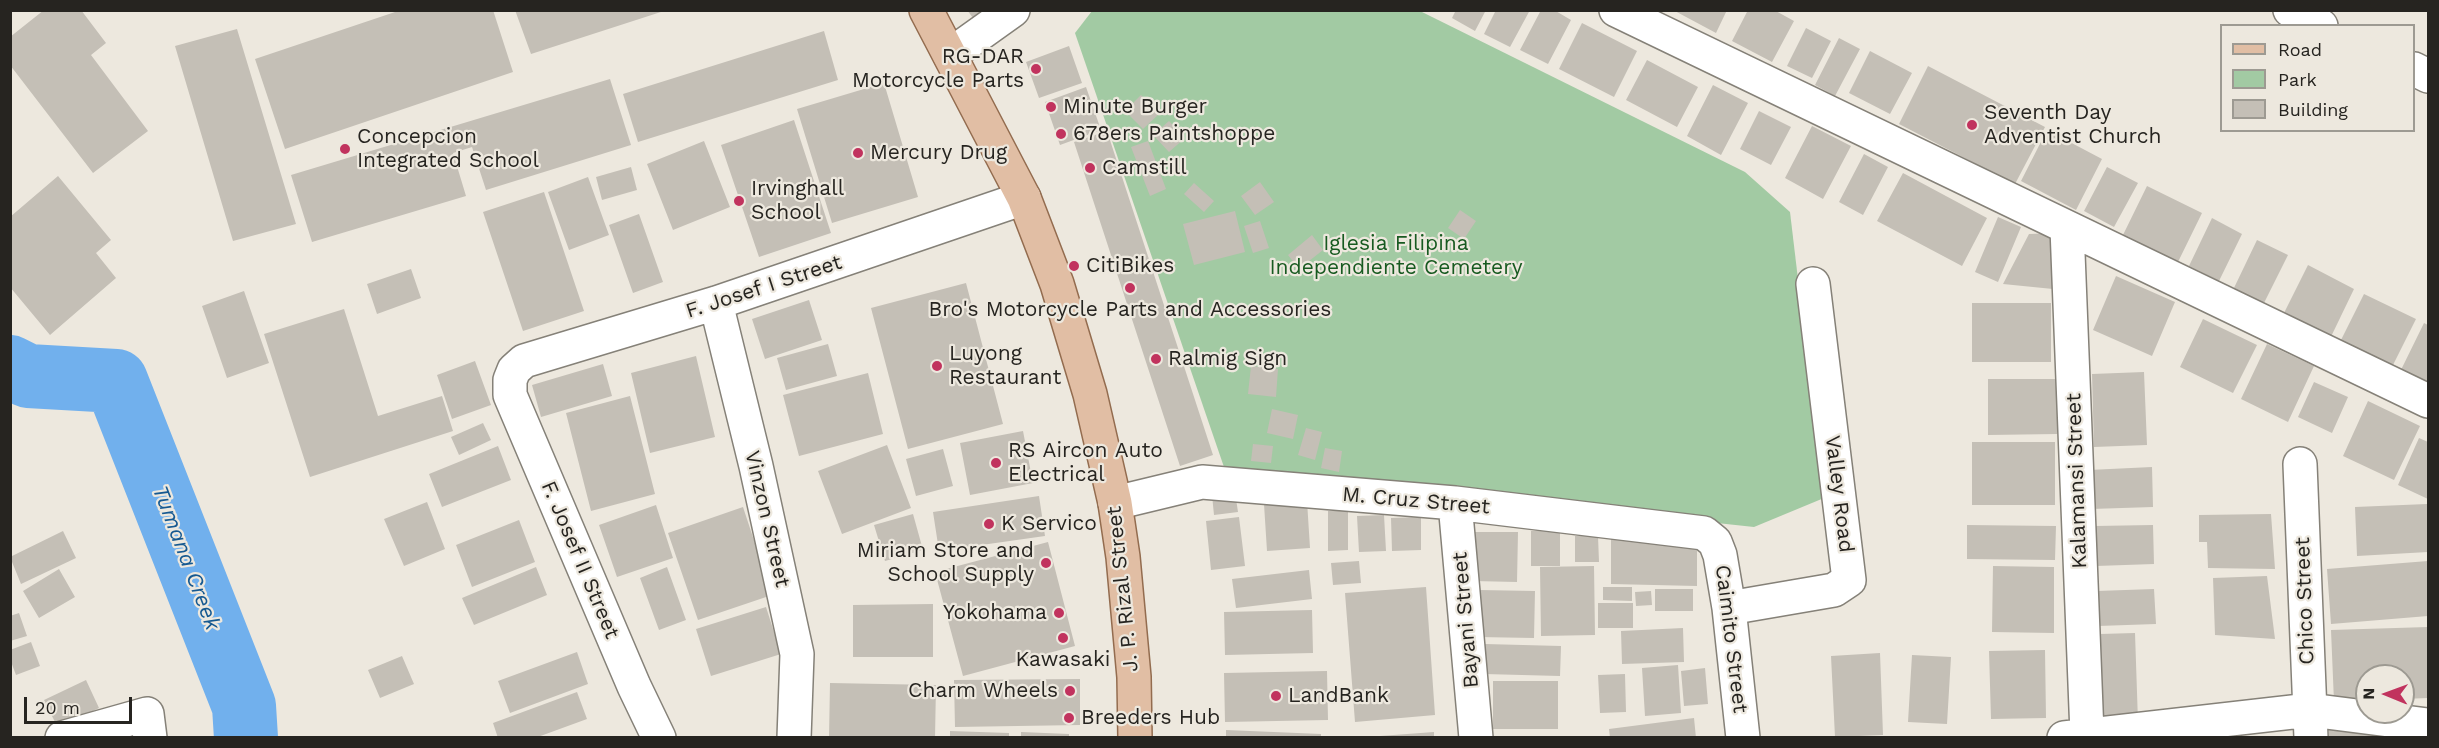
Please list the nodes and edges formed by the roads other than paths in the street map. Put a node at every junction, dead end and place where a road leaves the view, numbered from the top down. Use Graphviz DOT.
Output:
graph roads {
  1 [pos="926,10"];
  2 [pos="1013,10"];
  3 [pos="1616,10"];
  4 [pos="2290,10"];
  5 [pos="2317,24"];
  6 [pos="950,55"];
  7 [pos="1024,198"];
  8 [pos="2067,228"];
  9 [pos="1813,284"];
  10 [pos="716,303"];
  11 [pos="510,380"];
  12 [pos="2428,401"];
  13 [pos="2300,464"];
  14 [pos="1455,503"];
  15 [pos="1115,504"];
  16 [pos="1715,542"];
  17 [pos="1729,608"];
  18 [pos="2311,724"];
  19 [pos="2428,725"];
  20 [pos="149,726"];
  21 [pos="2075,736"];
  22 [pos="62,738"];
  23 [pos="659,738"];
  24 [pos="794,738"];
  25 [pos="1135,738"];
  26 [pos="1476,738"];
  27 [pos="1743,738"];
  1 -- 6 [label="main road, J. P. Rizal Street"];
  2 -- 6 [label="street"];
  3 -- 8 [label="street"];
  4 -- 5 [label="street"];
  6 -- 7 [label="main road, J. P. Rizal Street"];
  7 -- 10 [label="street, F. Josef I Street"];
  7 -- 15 [label="main road, J. P. Rizal Street"];
  8 -- 12 [label="street"];
  8 -- 21 [label="street, Kalamansi Street"];
  9 -- 17 [label="street, Valley Road"];
  10 -- 11 [label="street, F. Josef I Street"];
  10 -- 24 [label="street, Vinzon Street"];
  11 -- 23 [label="street, F. Josef II Street"];
  13 -- 18 [label="street, Chico Street"];
  14 -- 15 [label="street, M. Cruz Street"];
  14 -- 16 [label="street, M. Cruz Street"];
  14 -- 26 [label="street, Bayani Street"];
  15 -- 25 [label="main road, J. P. Rizal Street"];
  16 -- 17 [label="street, Caimito Street"];
  17 -- 27 [label="street, Caimito Street"];
  18 -- 19 [label="street"];
  18 -- 21 [label="street"];
  20 -- 22 [label="street"];
}
